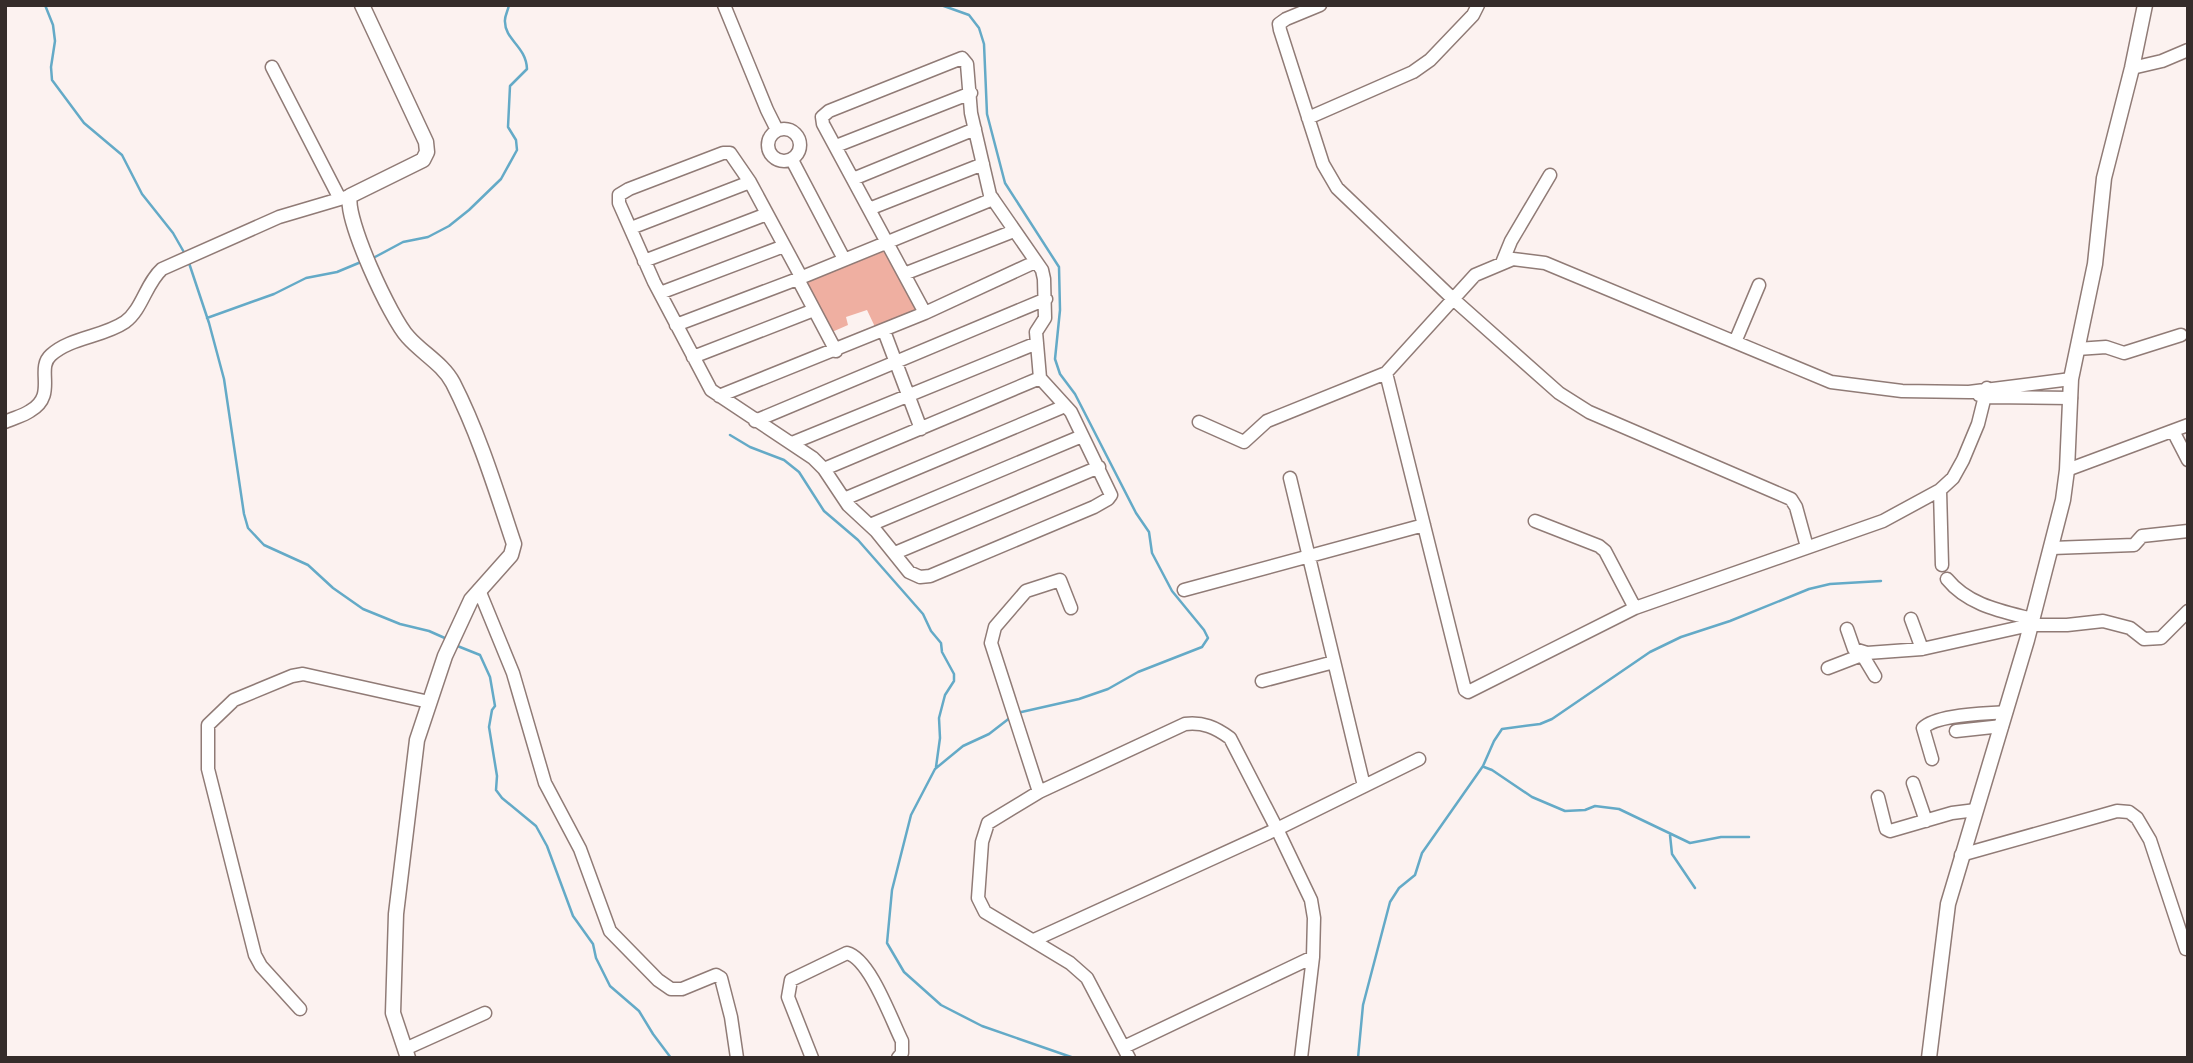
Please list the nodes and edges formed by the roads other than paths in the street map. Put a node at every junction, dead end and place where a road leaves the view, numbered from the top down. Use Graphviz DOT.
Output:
graph roads {
  1 [pos="362,5"];
  2 [pos="724,5"];
  3 [pos="1320,5"];
  4 [pos="1478,5"];
  5 [pos="2145,5"];
  6 [pos="2188,50"];
  7 [pos="272,67"];
  8 [pos="2132,68"];
  9 [pos="971,93"];
  10 [pos="1308,118"];
  11 [pos="975,129"];
  12 [pos="777,130"];
  13 [pos="836,146"];
  14 [pos="792,159"];
  15 [pos="983,164"];
  16 [pos="1550,175"];
  17 [pos="853,179"];
  18 [pos="750,182"];
  19 [pos="345,197"];
  20 [pos="993,200"];
  21 [pos="869,209"];
  22 [pos="767,214"];
  23 [pos="631,228"];
  24 [pos="1014,231"];
  25 [pos="886,242"];
  26 [pos="784,246"];
  27 [pos="844,259"];
  28 [pos="644,261"];
  29 [pos="1035,262"];
  30 [pos="1502,263"];
  31 [pos="904,274"];
  32 [pos="800,278"];
  33 [pos="1759,285"];
  34 [pos="660,293"];
  35 [pos="1452,298"];
  36 [pos="1046,299"];
  37 [pos="814,310"];
  38 [pos="925,313"];
  39 [pos="676,325"];
  40 [pos="884,331"];
  41 [pos="2181,335"];
  42 [pos="1037,342"];
  43 [pos="1735,342"];
  44 [pos="2077,349"];
  45 [pos="835,351"];
  46 [pos="693,357"];
  47 [pos="895,364"];
  48 [pos="1386,373"];
  49 [pos="1040,378"];
  50 [pos="2071,379"];
  51 [pos="1986,393"];
  52 [pos="719,396"];
  53 [pos="909,396"];
  54 [pos="2071,398"];
  55 [pos="1066,406"];
  56 [pos="755,421"];
  57 [pos="5,422"];
  58 [pos="1199,422"];
  59 [pos="2188,425"];
  60 [pos="921,429"];
  61 [pos="2173,431"];
  62 [pos="1082,436"];
  63 [pos="792,443"];
  64 [pos="2188,460"];
  65 [pos="1099,467"];
  66 [pos="824,469"];
  67 [pos="2067,470"];
  68 [pos="1290,478"];
  69 [pos="1940,490"];
  70 [pos="844,499"];
  71 [pos="1535,521"];
  72 [pos="870,525"];
  73 [pos="1424,525"];
  74 [pos="2188,531"];
  75 [pos="1807,547"];
  76 [pos="2052,548"];
  77 [pos="895,553"];
  78 [pos="1310,556"];
  79 [pos="1942,565"];
  80 [pos="1947,579"];
  81 [pos="479,590"];
  82 [pos="1184,590"];
  83 [pos="1071,608"];
  84 [pos="1634,608"];
  85 [pos="2188,611"];
  86 [pos="1911,619"];
  87 [pos="2031,622"];
  88 [pos="1847,629"];
  89 [pos="1922,649"];
  90 [pos="1865,654"];
  91 [pos="1335,663"];
  92 [pos="1828,668"];
  93 [pos="1875,676"];
  94 [pos="1262,681"];
  95 [pos="429,702"];
  96 [pos="2004,719"];
  97 [pos="1956,731"];
  98 [pos="1419,759"];
  99 [pos="1933,759"];
  100 [pos="1913,783"];
  101 [pos="1364,786"];
  102 [pos="1040,792"];
  103 [pos="1878,797"];
  104 [pos="1976,810"];
  105 [pos="1926,821"];
  106 [pos="1277,829"];
  107 [pos="1962,855"];
  108 [pos="1034,940"];
  109 [pos="2188,948"];
  110 [pos="1313,957"];
  111 [pos="300,1009"];
  112 [pos="485,1013"];
  113 [pos="1126,1052"];
  114 [pos="406,1054"];
  115 [pos="737,1058"];
  116 [pos="812,1058"];
  117 [pos="898,1058"];
  118 [pos="1301,1058"];
  119 [pos="1929,1058"];
  1 -- 19 [label="street"];
  2 -- 12 [label="street"];
  3 -- 10 [label="street"];
  4 -- 10 [label="street"];
  5 -- 8 [label="street"];
  6 -- 8 [label="street"];
  7 -- 19 [label="street"];
  8 -- 44 [label="street"];
  9 -- 11 [label="street"];
  9 -- 13 [label="street"];
  9 -- 13 [label="street"];
  10 -- 35 [label="street"];
  11 -- 15 [label="street"];
  11 -- 17 [label="street"];
  12 -- 14 [label="street"];
  12 -- 14 [label="street"];
  13 -- 17 [label="street"];
  14 -- 27 [label="street"];
  15 -- 20 [label="street"];
  15 -- 21 [label="street"];
  16 -- 30 [label="street"];
  17 -- 21 [label="street"];
  18 -- 22 [label="street"];
  18 -- 23 [label="street"];
  18 -- 23 [label="street"];
  19 -- 57 [label="street"];
  19 -- 81 [label="street"];
  20 -- 24 [label="street"];
  20 -- 25 [label="street"];
  21 -- 25 [label="street"];
  22 -- 26 [label="street"];
  22 -- 28 [label="street"];
  23 -- 28 [label="street"];
  24 -- 29 [label="street"];
  24 -- 31 [label="street"];
  25 -- 27 [label="street"];
  25 -- 31 [label="street"];
  26 -- 32 [label="street"];
  26 -- 34 [label="street"];
  27 -- 32 [label="street"];
  28 -- 34 [label="street"];
  29 -- 36 [label="street"];
  29 -- 38 [label="street"];
  30 -- 35 [label="street"];
  30 -- 43 [label="street"];
  31 -- 38 [label="street"];
  32 -- 37 [label="street"];
  32 -- 39 [label="street"];
  33 -- 43 [label="street"];
  34 -- 39 [label="street"];
  35 -- 48 [label="street"];
  35 -- 75 [label="street"];
  36 -- 42 [label="street"];
  36 -- 47 [label="street"];
  37 -- 45 [label="street"];
  37 -- 46 [label="street"];
  38 -- 40 [label="street"];
  39 -- 46 [label="street"];
  40 -- 45 [label="street"];
  40 -- 47 [label="street"];
  41 -- 44 [label="street"];
  42 -- 49 [label="street"];
  42 -- 53 [label="street"];
  43 -- 51 [label="street"];
  44 -- 50 [label="street"];
  45 -- 52 [label="street"];
  46 -- 52 [label="street"];
  47 -- 53 [label="street"];
  47 -- 56 [label="street"];
  48 -- 58 [label="street"];
  48 -- 73 [label="street"];
  49 -- 55 [label="street"];
  49 -- 60 [label="street"];
  50 -- 51 [label="street"];
  50 -- 54 [label="street"];
  51 -- 54 [label="street"];
  51 -- 69 [label="street"];
  52 -- 56 [label="street"];
  53 -- 60 [label="street"];
  53 -- 63 [label="street"];
  54 -- 67 [label="street"];
  55 -- 62 [label="street"];
  55 -- 70 [label="street"];
  56 -- 63 [label="street"];
  59 -- 61 [label="street"];
  60 -- 66 [label="street"];
  61 -- 64 [label="street"];
  61 -- 67 [label="street"];
  62 -- 65 [label="street"];
  62 -- 72 [label="street"];
  63 -- 66 [label="street"];
  65 -- 77 [label="street"];
  65 -- 77 [label="street"];
  66 -- 70 [label="street"];
  67 -- 76 [label="street"];
  68 -- 78 [label="street"];
  69 -- 75 [label="street"];
  69 -- 79 [label="street"];
  70 -- 72 [label="street"];
  71 -- 84 [label="street"];
  72 -- 77 [label="street"];
  73 -- 78 [label="street"];
  73 -- 84 [label="street"];
  74 -- 76 [label="street"];
  75 -- 84 [label="street"];
  76 -- 87 [label="street"];
  78 -- 82 [label="street"];
  78 -- 91 [label="street"];
  80 -- 87 [label="street"];
  81 -- 95 [label="street"];
  81 -- 115 [label="street"];
  83 -- 102 [label="street"];
  85 -- 87 [label="street"];
  86 -- 89 [label="street"];
  87 -- 89 [label="street"];
  87 -- 96 [label="street"];
  88 -- 90 [label="street"];
  89 -- 90 [label="street"];
  90 -- 92 [label="street"];
  90 -- 93 [label="street"];
  91 -- 94 [label="street"];
  91 -- 101 [label="street"];
  95 -- 111 [label="street"];
  95 -- 114 [label="street"];
  96 -- 97 [label="street"];
  96 -- 99 [label="street"];
  96 -- 104 [label="street"];
  98 -- 101 [label="street"];
  100 -- 105 [label="street"];
  101 -- 106 [label="street"];
  102 -- 106 [label="street"];
  102 -- 108 [label="street"];
  103 -- 105 [label="street"];
  104 -- 105 [label="street"];
  104 -- 107 [label="street"];
  106 -- 108 [label="street"];
  106 -- 110 [label="street"];
  107 -- 109 [label="street"];
  107 -- 119 [label="street"];
  108 -- 113 [label="street"];
  110 -- 113 [label="street"];
  110 -- 118 [label="street"];
  112 -- 114 [label="street"];
  116 -- 117 [label="street"];
}
